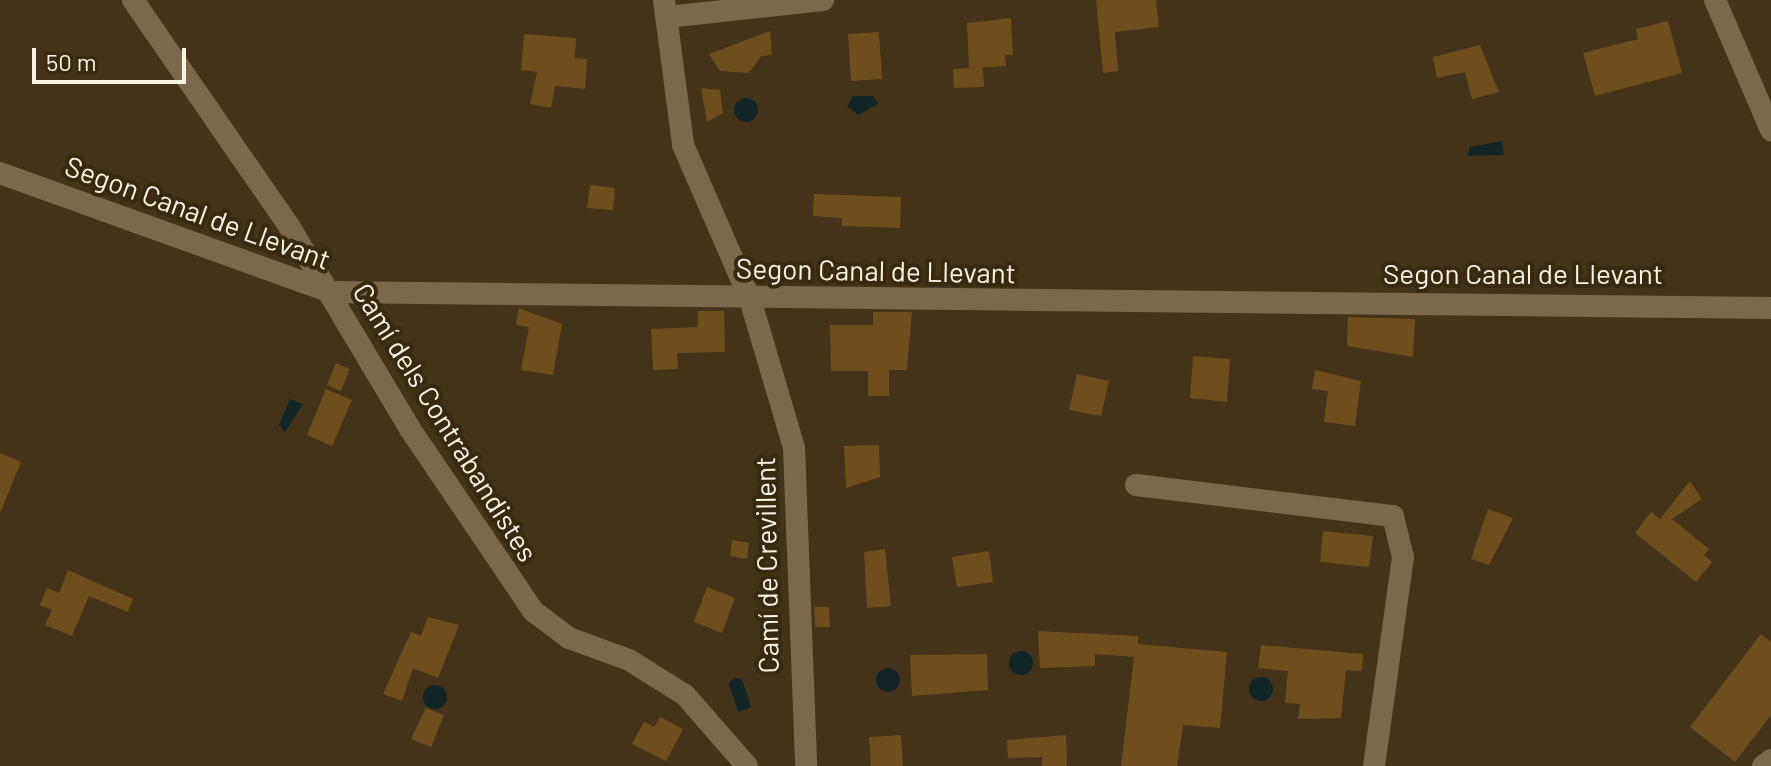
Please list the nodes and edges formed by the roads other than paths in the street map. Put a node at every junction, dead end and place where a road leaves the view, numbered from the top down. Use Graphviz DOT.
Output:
graph roads {
  1 [pos="133,0"];
  2 [pos="823,0"];
  3 [pos="1715,0"];
  4 [pos="666,8"];
  5 [pos="1771,130"];
  6 [pos="0,173"];
  7 [pos="331,292"];
  8 [pos="750,299"];
  9 [pos="1771,308"];
  10 [pos="1136,485"];
  11 [pos="1771,760"];
  12 [pos="747,766"];
  13 [pos="806,766"];
  14 [pos="1374,766"];
  15 [pos="1763,766"];
  1 -- 7 [label="street, Camí dels Contrabandistes"];
  2 -- 4 [label="street"];
  3 -- 5 [label="street"];
  4 -- 8 [label="street, Camí de Crevillent"];
  6 -- 7 [label="street, Segon Canal de Llevant"];
  7 -- 8 [label="street, Segon Canal de Llevant"];
  7 -- 12 [label="street, Camí dels Contrabandistes"];
  8 -- 9 [label="street, Segon Canal de Llevant"];
  8 -- 13 [label="street, Camí de Crevillent"];
  10 -- 14 [label="street"];
  11 -- 15 [label="street"];
}
